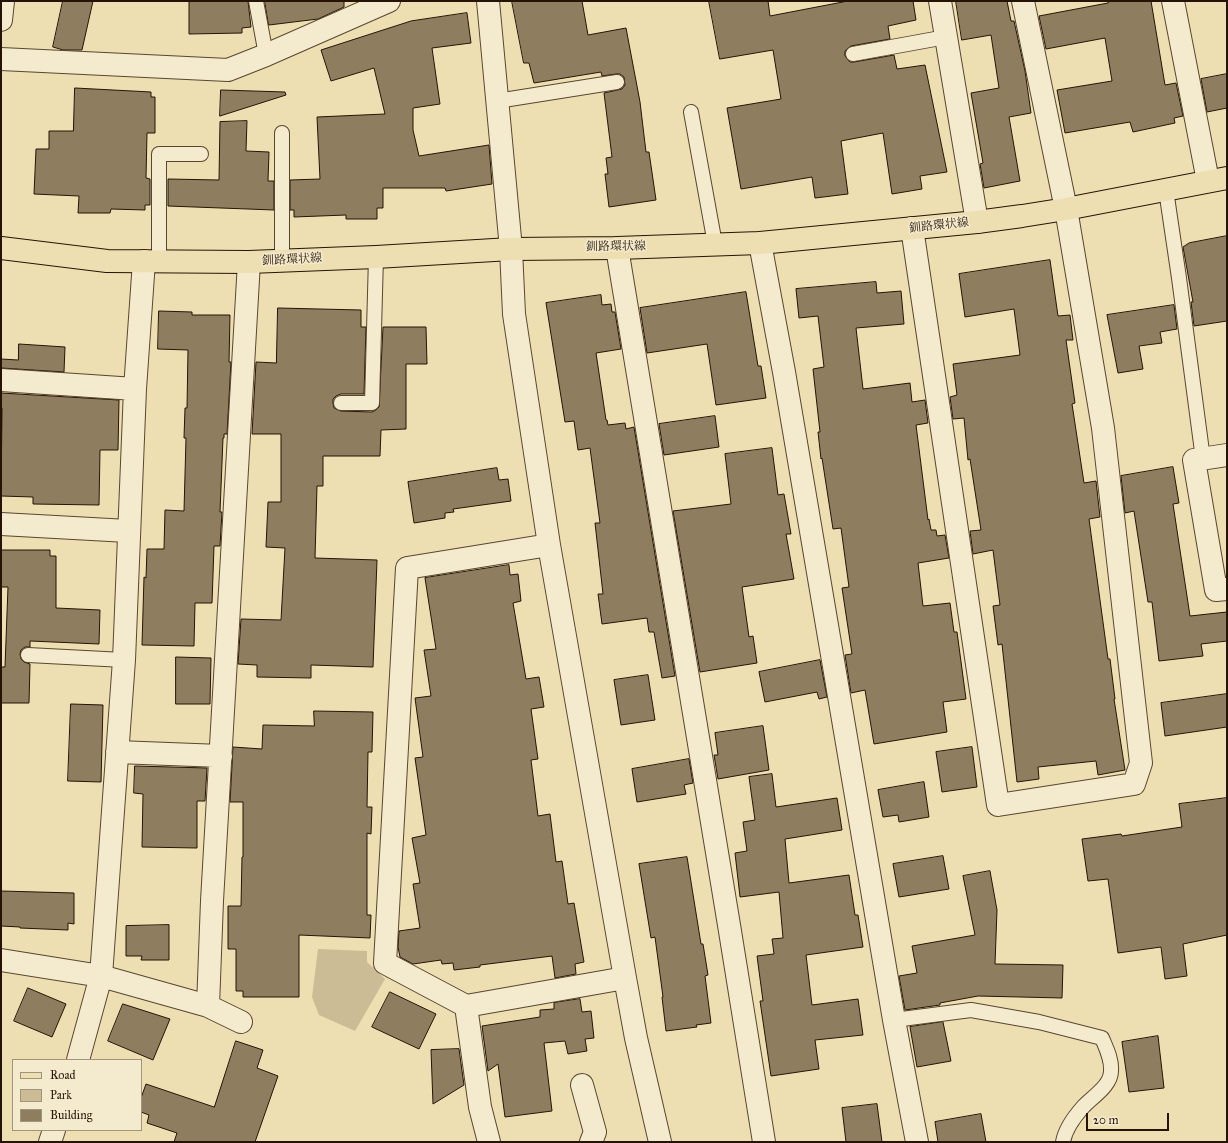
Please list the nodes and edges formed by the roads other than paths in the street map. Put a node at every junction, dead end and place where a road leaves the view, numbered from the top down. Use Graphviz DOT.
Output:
graph roads {
  1 [pos="3,1"];
  2 [pos="256,1"];
  3 [pos="389,1"];
  4 [pos="488,1"];
  5 [pos="940,1"];
  6 [pos="1022,1"];
  7 [pos="1173,1"];
  8 [pos="1,20"];
  9 [pos="946,37"];
  10 [pos="853,54"];
  11 [pos="266,55"];
  12 [pos="1,59"];
  13 [pos="618,82"];
  14 [pos="497,101"];
  15 [pos="690,112"];
  16 [pos="282,134"];
  17 [pos="201,154"];
  18 [pos="1218,180"];
  19 [pos="1166,190"];
  20 [pos="1066,209"];
  21 [pos="977,222"];
  22 [pos="912,228"];
  23 [pos="760,243"];
  24 [pos="715,244"];
  25 [pos="1,248"];
  26 [pos="617,248"];
  27 [pos="511,249"];
  28 [pos="376,257"];
  29 [pos="282,260"];
  30 [pos="151,261"];
  31 [pos="249,262"];
  32 [pos="1,380"];
  33 [pos="135,389"];
  34 [pos="341,403"];
  35 [pos="1227,455"];
  36 [pos="1203,459"];
  37 [pos="1,524"];
  38 [pos="128,531"];
  39 [pos="549,545"];
  40 [pos="1227,588"];
  41 [pos="28,655"];
  42 [pos="124,660"];
  43 [pos="117,752"];
  44 [pos="221,756"];
  45 [pos="1,960"];
  46 [pos="101,976"];
  47 [pos="625,978"];
  48 [pos="208,1006"];
  49 [pos="466,1006"];
  50 [pos="894,1020"];
  51 [pos="241,1022"];
  52 [pos="78,1059"];
  53 [pos="582,1085"];
  54 [pos="54,1131"];
  55 [pos="50,1142"];
  56 [pos="490,1142"];
  57 [pos="591,1142"];
  58 [pos="660,1142"];
  59 [pos="764,1142"];
  60 [pos="917,1142"];
  61 [pos="1062,1142"];
  1 -- 8 [label="street"];
  2 -- 11 [label="lane"];
  3 -- 11 [label="street"];
  4 -- 14 [label="street"];
  5 -- 9 [label="street"];
  6 -- 20 [label="street"];
  7 -- 18 [label="street"];
  9 -- 10 [label="lane"];
  9 -- 21 [label="street"];
  11 -- 12 [label="street"];
  13 -- 14 [label="lane"];
  14 -- 27 [label="street"];
  15 -- 24 [label="lane"];
  16 -- 29 [label="lane"];
  17 -- 30 [label="lane"];
  18 -- 19 [label="main road, 釧路環状線"];
  19 -- 20 [label="main road, 釧路環状線"];
  19 -- 36 [label="lane"];
  20 -- 21 [label="main road, 釧路環状線"];
  20 -- 22 [label="street"];
  21 -- 22 [label="main road, 釧路環状線"];
  22 -- 23 [label="main road, 釧路環状線"];
  23 -- 24 [label="main road, 釧路環状線"];
  23 -- 50 [label="street"];
  24 -- 26 [label="main road, 釧路環状線"];
  25 -- 30 [label="main road, 釧路環状線"];
  26 -- 27 [label="main road, 釧路環状線"];
  26 -- 59 [label="street"];
  27 -- 28 [label="main road, 釧路環状線"];
  27 -- 39 [label="street"];
  28 -- 29 [label="main road, 釧路環状線"];
  28 -- 34 [label="lane"];
  29 -- 31 [label="main road, 釧路環状線"];
  30 -- 31 [label="main road, 釧路環状線"];
  30 -- 33 [label="street"];
  31 -- 44 [label="street"];
  32 -- 33 [label="street"];
  33 -- 38 [label="street"];
  35 -- 36 [label="street"];
  36 -- 40 [label="street"];
  37 -- 38 [label="street"];
  38 -- 42 [label="street"];
  39 -- 47 [label="street"];
  39 -- 49 [label="street"];
  41 -- 42 [label="lane"];
  42 -- 43 [label="street"];
  43 -- 44 [label="street"];
  43 -- 46 [label="street"];
  44 -- 48 [label="street"];
  45 -- 46 [label="street"];
  46 -- 48 [label="street"];
  46 -- 52 [label="street"];
  47 -- 49 [label="street"];
  47 -- 58 [label="street"];
  48 -- 51 [label="street"];
  49 -- 56 [label="street"];
  50 -- 60 [label="street"];
  50 -- 61 [label="lane"];
  53 -- 57 [label="street"];
  54 -- 55 [label="street"];
}
